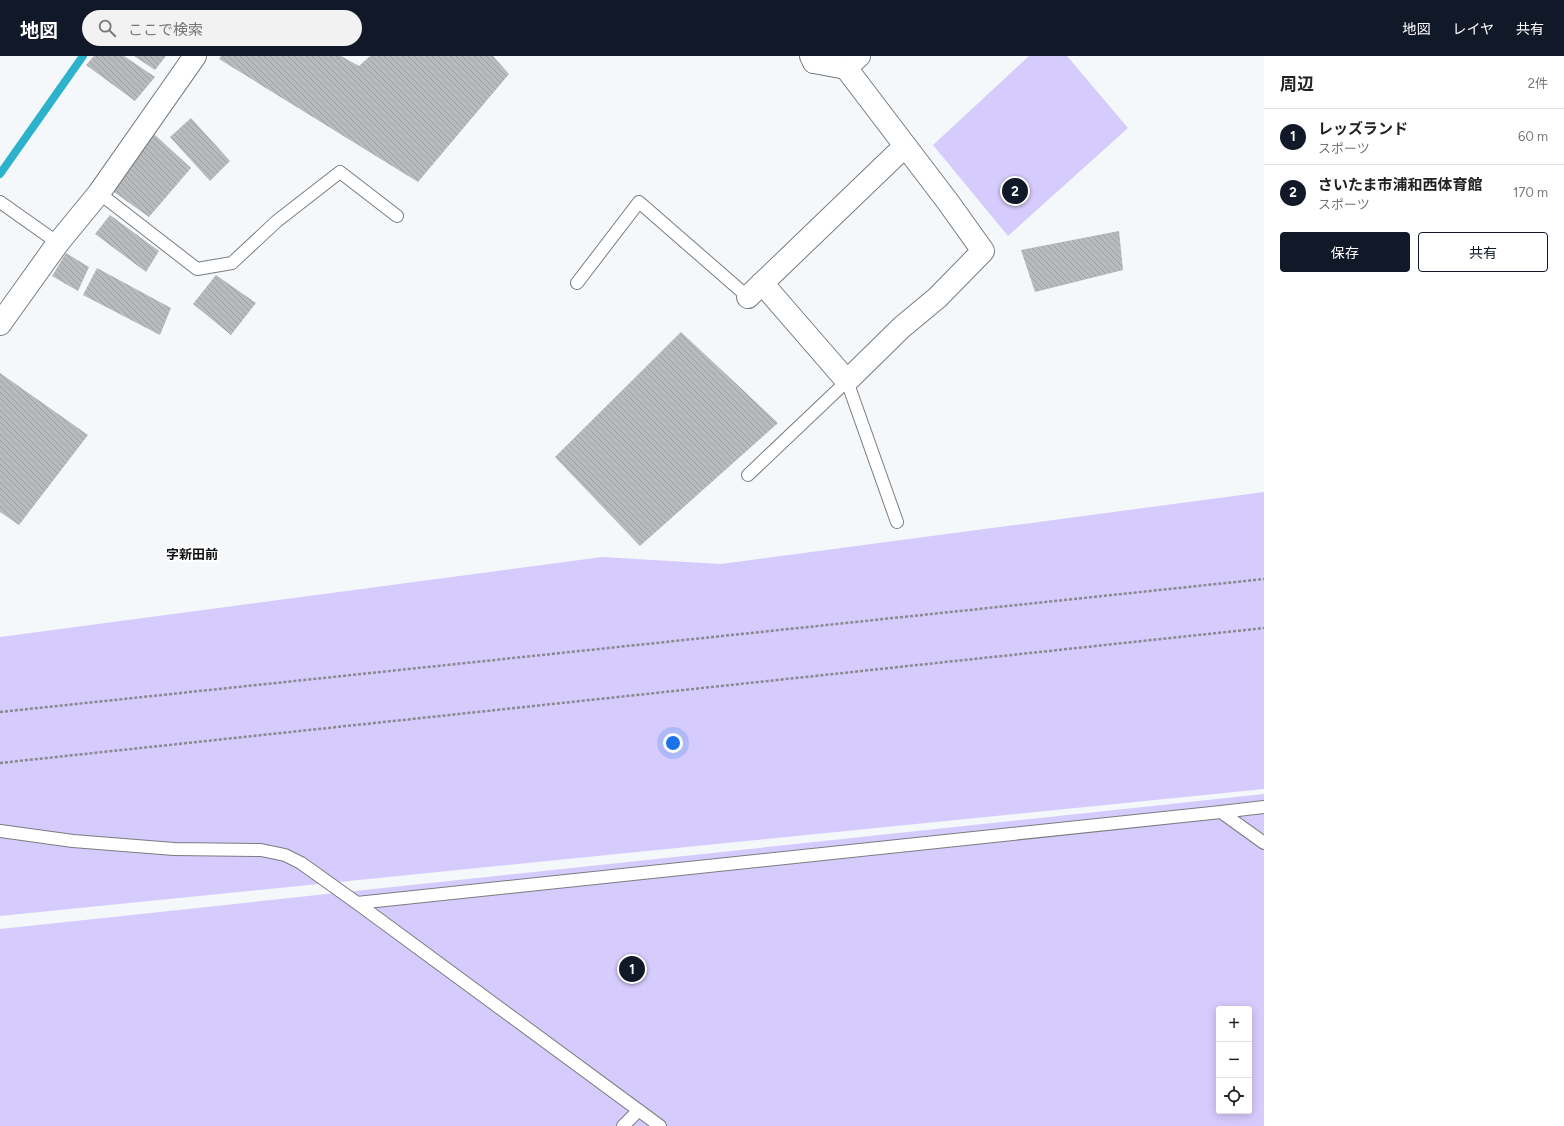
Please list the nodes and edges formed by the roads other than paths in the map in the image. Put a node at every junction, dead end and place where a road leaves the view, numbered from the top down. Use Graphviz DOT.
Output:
graph roads {
  1 [pos="195,56"];
  2 [pos="812,59"];
  3 [pos="853,62"];
  4 [pos="905,146"];
  5 [pos="100,192"];
  6 [pos="0,202"];
  7 [pos="397,216"];
  8 [pos="58,244"];
  9 [pos="577,283"];
  10 [pos="755,290"];
  11 [pos="0,324"];
  12 [pos="847,381"];
  13 [pos="748,475"];
  14 [pos="897,522"];
  15 [pos="1264,807"];
  16 [pos="1221,812"];
  17 [pos="0,831"];
  18 [pos="1264,843"];
  19 [pos="357,903"];
  20 [pos="638,1111"];
  21 [pos="623,1126"];
  22 [pos="660,1126"];
  1 -- 5 [label="street"];
  2 -- 3 [label="street"];
  3 -- 4 [label="street"];
  4 -- 10 [label="street"];
  4 -- 12 [label="street"];
  5 -- 7 [label="lane"];
  5 -- 8 [label="street"];
  6 -- 8 [label="lane"];
  8 -- 11 [label="street"];
  9 -- 10 [label="lane"];
  10 -- 12 [label="street"];
  12 -- 13 [label="lane"];
  12 -- 14 [label="lane"];
  15 -- 16 [label="lane"];
  16 -- 18 [label="lane"];
  16 -- 19 [label="lane"];
  17 -- 19 [label="lane"];
  19 -- 20 [label="lane"];
  20 -- 21 [label="lane"];
  20 -- 22 [label="lane"];
}
